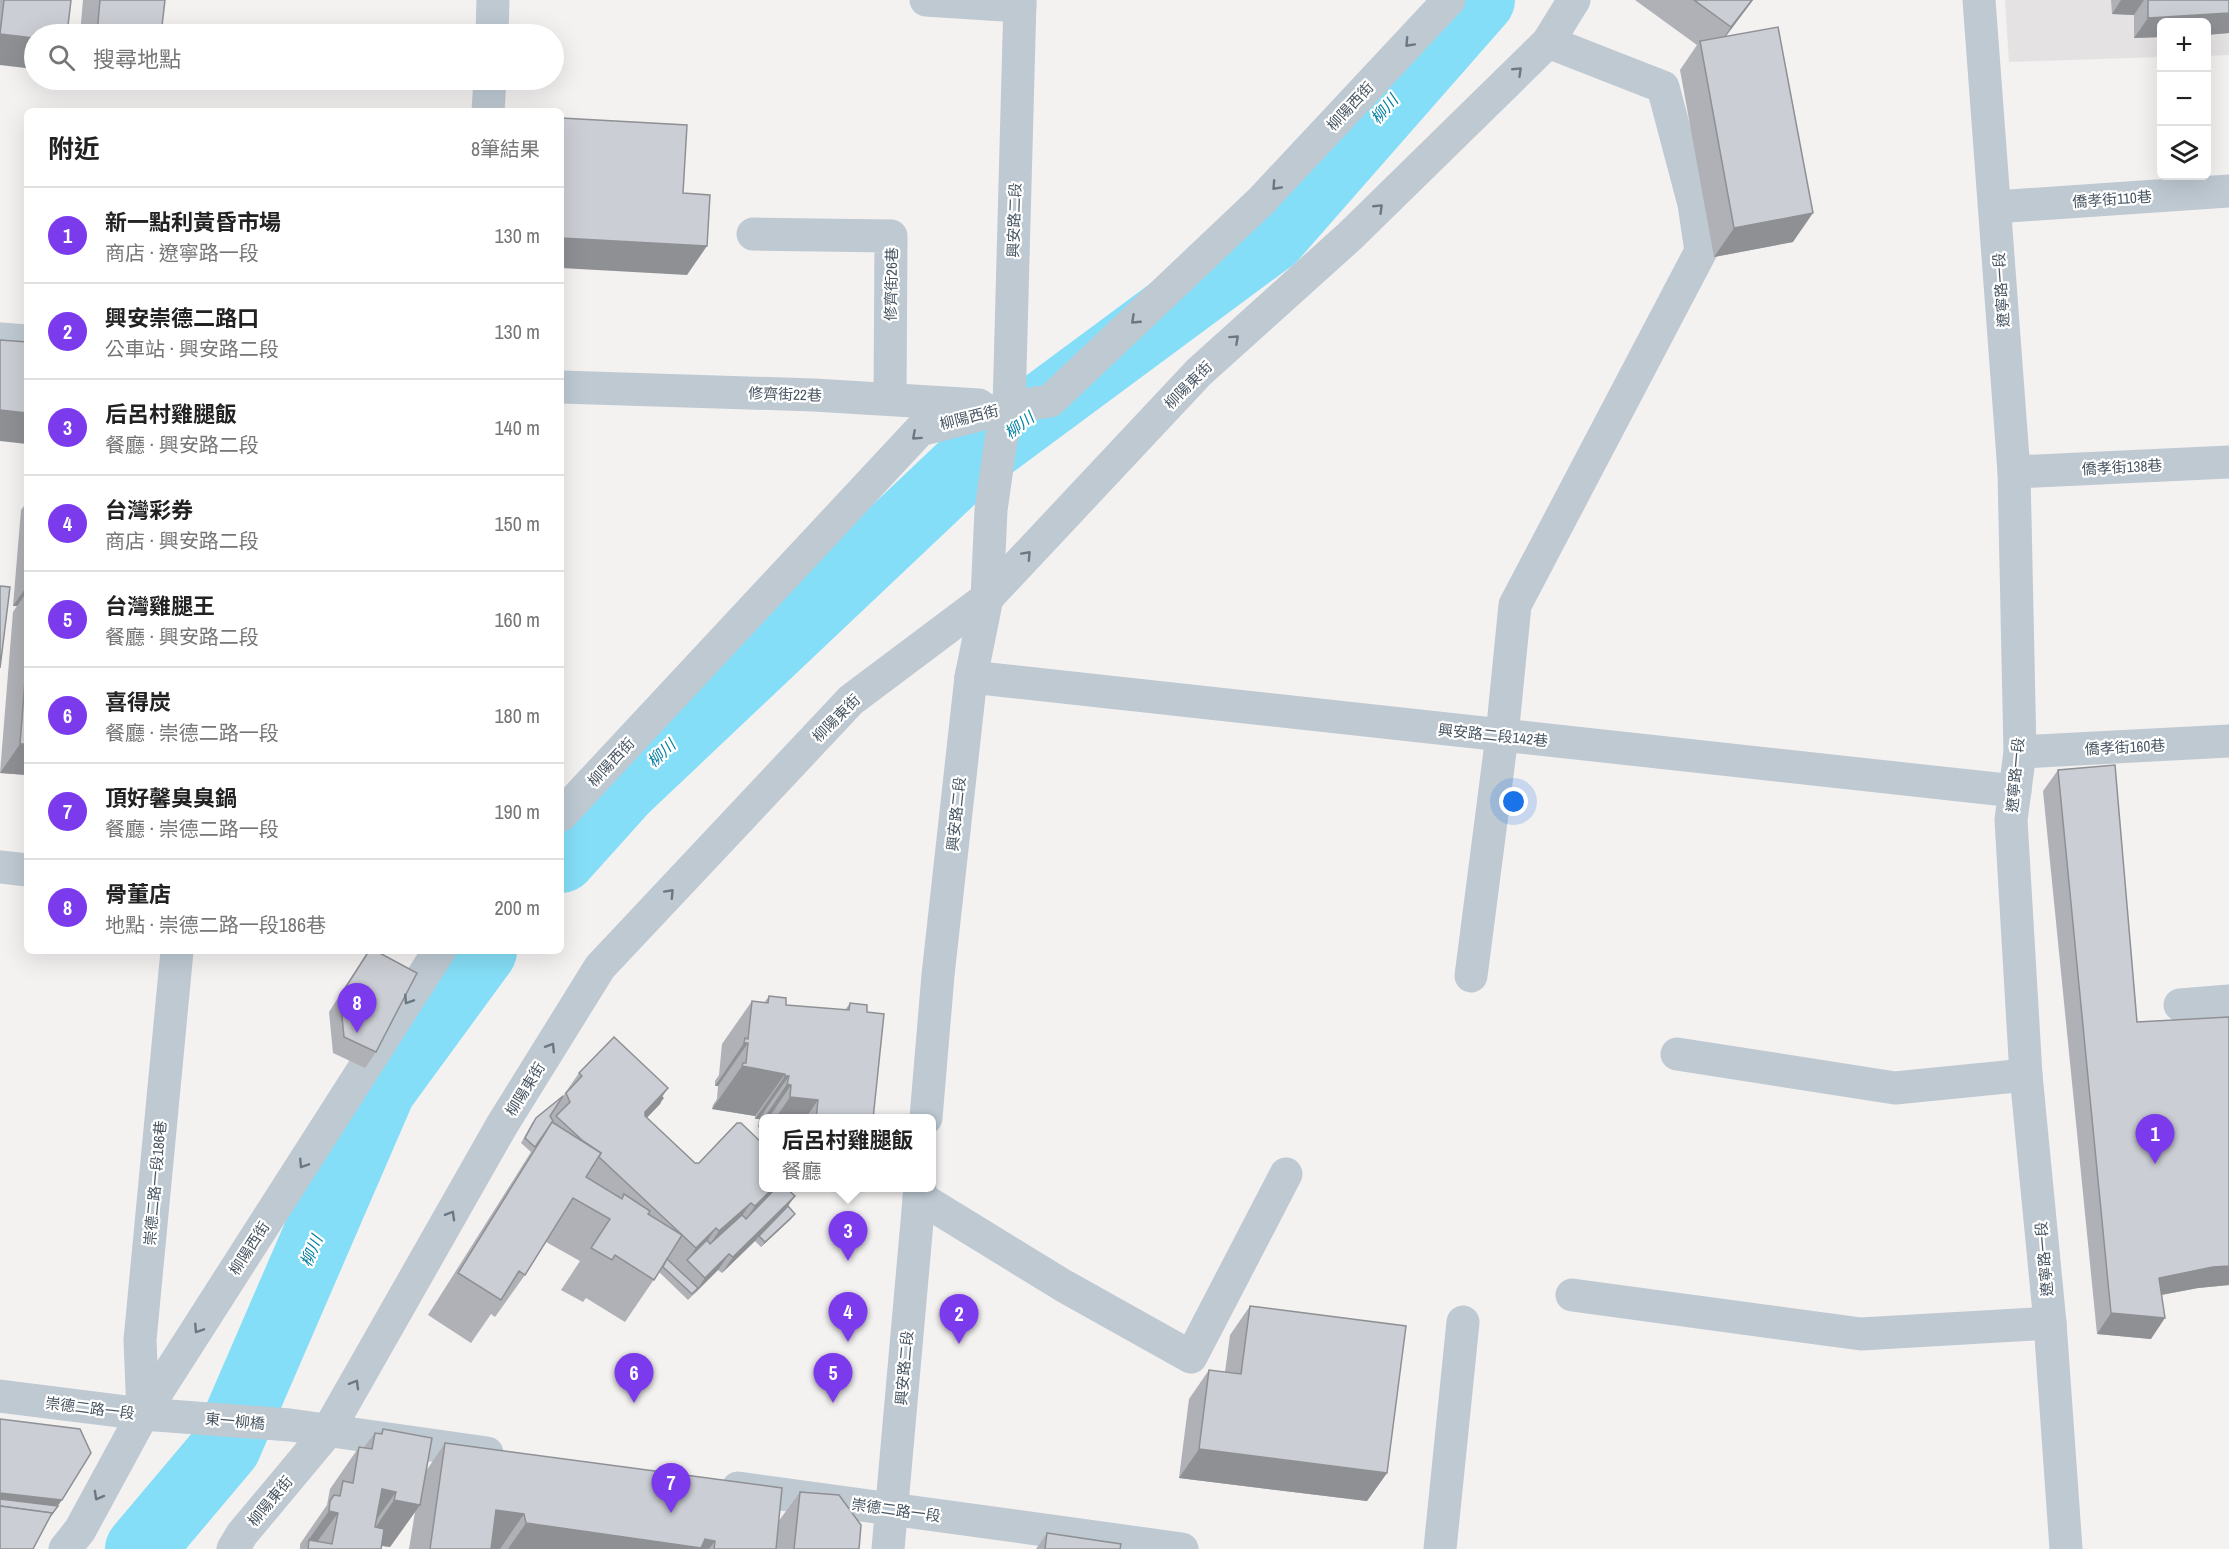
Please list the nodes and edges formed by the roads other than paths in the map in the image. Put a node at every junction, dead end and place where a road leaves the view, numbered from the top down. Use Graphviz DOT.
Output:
graph roads {
  1 [pos="494,0"];
  2 [pos="926,0"];
  3 [pos="1449,0"];
  4 [pos="1574,0"];
  5 [pos="1979,0"];
  6 [pos="1020,3"];
  7 [pos="493,24"];
  8 [pos="1548,42"];
  9 [pos="489,90"];
  10 [pos="488,108"];
  11 [pos="2229,191"];
  12 [pos="1995,207"];
  13 [pos="753,234"];
  14 [pos="0,339"];
  15 [pos="24,341"];
  16 [pos="564,387"];
  17 [pos="890,399"];
  18 [pos="1009,407"];
  19 [pos="2229,462"];
  20 [pos="2014,472"];
  21 [pos="987,598"];
  22 [pos="971,677"];
  23 [pos="1502,736"];
  24 [pos="2229,741"];
  25 [pos="2020,752"];
  26 [pos="2015,790"];
  27 [pos="564,812"];
  28 [pos="0,867"];
  29 [pos="24,870"];
  30 [pos="177,954"];
  31 [pos="437,954"];
  32 [pos="1471,975"];
  33 [pos="2229,1000"];
  34 [pos="2180,1005"];
  35 [pos="1677,1053"];
  36 [pos="2026,1075"];
  37 [pos="926,1114"];
  38 [pos="1286,1174"];
  39 [pos="920,1192"];
  40 [pos="1572,1294"];
  41 [pos="1462,1322"];
  42 [pos="2050,1323"];
  43 [pos="0,1396"];
  44 [pos="143,1414"];
  45 [pos="180,1416"];
  46 [pos="328,1431"];
  47 [pos="516,1457"];
  48 [pos="704,1483"];
  49 [pos="893,1509"];
  50 [pos="65,1549"];
  51 [pos="233,1549"];
  52 [pos="888,1549"];
  53 [pos="1182,1549"];
  54 [pos="1440,1549"];
  55 [pos="2066,1549"];
  1 -- 7 [label="street"];
  2 -- 6 [label="street"];
  3 -- 18 [label="street, 柳陽西街, one-way"];
  4 -- 8 [label="street, 柳陽東街"];
  5 -- 12 [label="street, 遼寧路一段"];
  6 -- 18 [label="street, 興安路二段"];
  21 -- 8 [label="street, 柳陽東街, one-way"];
  8 -- 23 [label="street"];
  9 -- 10 [label="street"];
  11 -- 12 [label="street, 僑孝街110巷"];
  12 -- 20 [label="street, 遼寧路一段"];
  13 -- 17 [label="street, 修齊街26巷"];
  14 -- 15 [label="street"];
  16 -- 17 [label="street, 修齊街22巷"];
  17 -- 18 [label="street, 修齊街22巷"];
  18 -- 21 [label="street, 興安路二段"];
  18 -- 27 [label="street, 柳陽西街, one-way"];
  19 -- 20 [label="street, 僑孝街138巷"];
  20 -- 25 [label="street, 遼寧路一段"];
  21 -- 22 [label="street, 興安路二段"];
  46 -- 21 [label="street, 柳陽東街, one-way"];
  22 -- 23 [label="street, 興安路二段142巷"];
  22 -- 37 [label="street, 興安路二段"];
  23 -- 26 [label="street, 興安路二段142巷"];
  23 -- 32 [label="street"];
  24 -- 25 [label="street, 僑孝街160巷"];
  25 -- 26 [label="street, 遼寧路一段"];
  26 -- 36 [label="street, 遼寧路一段"];
  28 -- 29 [label="street"];
  30 -- 44 [label="street, 崇德二路一段186巷"];
  31 -- 44 [label="street, 柳陽西街, one-way"];
  33 -- 34 [label="street"];
  35 -- 36 [label="street"];
  36 -- 42 [label="street, 遼寧路一段"];
  38 -- 39 [label="street"];
  39 -- 49 [label="street, 興安路二段"];
  40 -- 42 [label="street"];
  41 -- 54 [label="street"];
  42 -- 55 [label="street, 遼寧路一段"];
  43 -- 44 [label="street, 崇德二路一段"];
  44 -- 45 [label="street, 崇德二路一段"];
  44 -- 50 [label="street, 柳陽西街, one-way"];
  45 -- 46 [label="street, 東一柳橋"];
  46 -- 47 [label="street"];
  46 -- 51 [label="street, 柳陽東街"];
  48 -- 49 [label="street, 崇德二路一段"];
  49 -- 52 [label="street, 興安路二段"];
  49 -- 53 [label="street, 崇德二路一段"];
}
